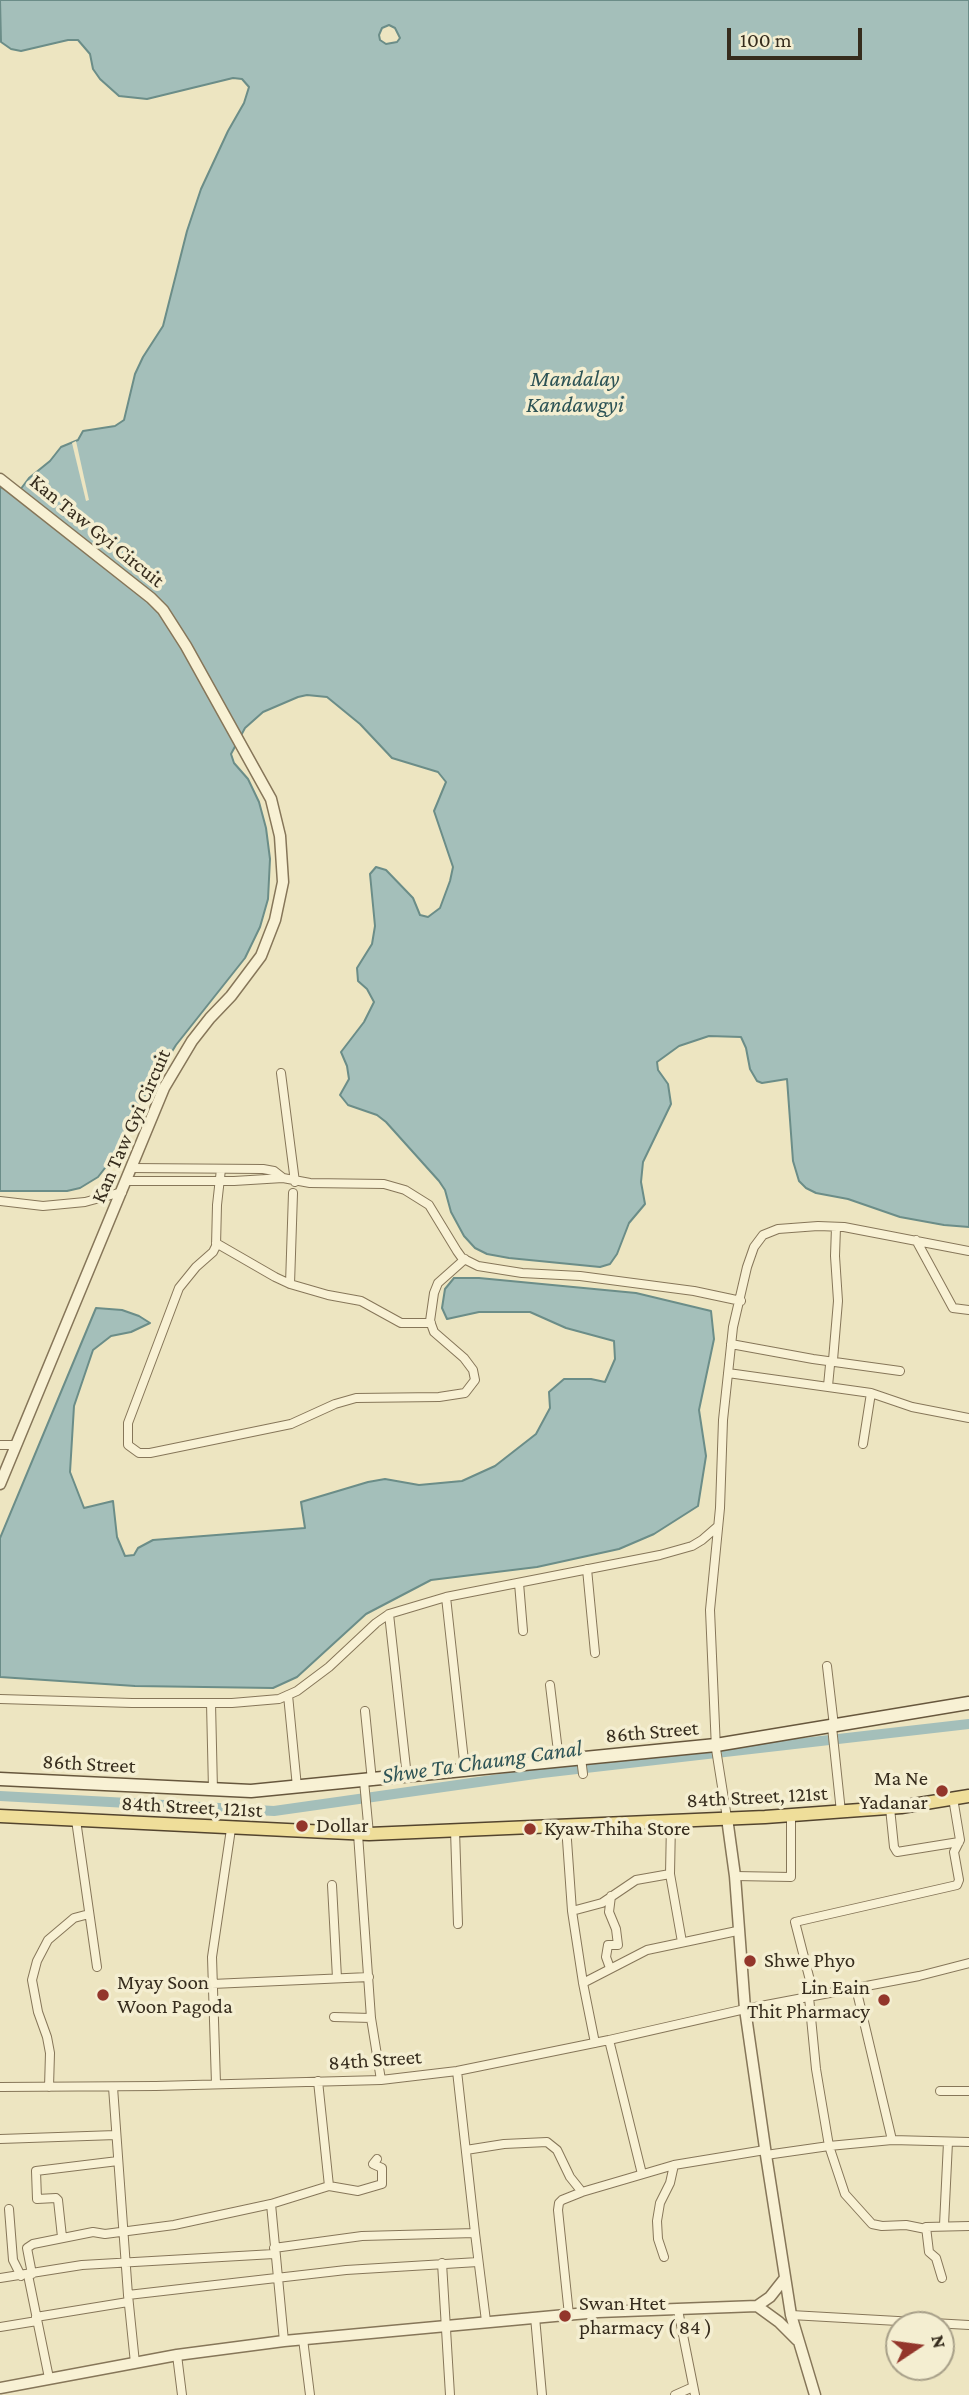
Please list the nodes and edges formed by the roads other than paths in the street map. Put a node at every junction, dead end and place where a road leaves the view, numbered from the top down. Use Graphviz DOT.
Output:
graph roads {
  1 [pos="0,480"];
  2 [pos="281,1073"];
  3 [pos="131,1168"];
  4 [pos="220,1169"];
  5 [pos="283,1178"];
  6 [pos="220,1181"];
  7 [pos="295,1182"];
  8 [pos="124,1186"];
  9 [pos="293,1193"];
  10 [pos="0,1201"];
  11 [pos="836,1227"];
  12 [pos="916,1240"];
  13 [pos="216,1242"];
  14 [pos="969,1251"];
  15 [pos="465,1259"];
  16 [pos="290,1284"];
  17 [pos="741,1301"];
  18 [pos="969,1310"];
  19 [pos="430,1323"];
  20 [pos="732,1344"];
  21 [pos="833,1360"];
  22 [pos="900,1371"];
  23 [pos="728,1373"];
  24 [pos="828,1386"];
  25 [pos="871,1393"];
  26 [pos="969,1418"];
  27 [pos="863,1444"];
  28 [pos="0,1445"];
  29 [pos="16,1446"];
  30 [pos="0,1484"];
  31 [pos="718,1527"];
  32 [pos="587,1569"];
  33 [pos="519,1583"];
  34 [pos="446,1597"];
  35 [pos="389,1614"];
  36 [pos="523,1630"];
  37 [pos="595,1653"];
  38 [pos="827,1665"];
  39 [pos="550,1685"];
  40 [pos="288,1695"];
  41 [pos="0,1699"];
  42 [pos="211,1703"];
  43 [pos="969,1703"];
  44 [pos="365,1711"];
  45 [pos="833,1729"];
  46 [pos="716,1747"];
  47 [pos="559,1760"];
  48 [pos="464,1770"];
  49 [pos="408,1777"];
  50 [pos="0,1779"];
  51 [pos="297,1787"];
  52 [pos="367,1788"];
  53 [pos="213,1790"];
  54 [pos="969,1796"];
  55 [pos="953,1798"];
  56 [pos="890,1808"];
  57 [pos="841,1812"];
  58 [pos="790,1815"];
  59 [pos="0,1816"];
  60 [pos="727,1818"];
  61 [pos="76,1820"];
  62 [pos="671,1822"];
  63 [pos="566,1826"];
  64 [pos="231,1829"];
  65 [pos="455,1830"];
  66 [pos="363,1834"];
  67 [pos="960,1842"];
  68 [pos="670,1874"];
  69 [pos="735,1876"];
  70 [pos="332,1885"];
  71 [pos="611,1896"];
  72 [pos="572,1911"];
  73 [pos="89,1914"];
  74 [pos="458,1924"];
  75 [pos="737,1931"];
  76 [pos="682,1942"];
  77 [pos="969,1963"];
  78 [pos="97,1968"];
  79 [pos="610,1968"];
  80 [pos="369,1977"];
  81 [pos="337,1978"];
  82 [pos="583,1983"];
  83 [pos="212,1984"];
  84 [pos="856,1988"];
  85 [pos="811,1997"];
  86 [pos="745,2009"];
  87 [pos="334,2017"];
  88 [pos="371,2018"];
  89 [pos="609,2040"];
  90 [pos="595,2043"];
  91 [pos="457,2071"];
  92 [pos="381,2080"];
  93 [pos="318,2081"];
  94 [pos="216,2084"];
  95 [pos="0,2087"];
  96 [pos="49,2087"];
  97 [pos="113,2087"];
  98 [pos="940,2091"];
  99 [pos="969,2091"];
  100 [pos="116,2135"];
  101 [pos="0,2140"];
  102 [pos="892,2140"];
  103 [pos="948,2142"];
  104 [pos="969,2142"];
  105 [pos="829,2146"];
  106 [pos="466,2150"];
  107 [pos="766,2152"];
  108 [pos="377,2159"];
  109 [pos="118,2161"];
  110 [pos="674,2165"];
  111 [pos="642,2174"];
  112 [pos="329,2186"];
  113 [pos="582,2192"];
  114 [pos="271,2204"];
  115 [pos="9,2209"];
  116 [pos="944,2225"];
  117 [pos="969,2226"];
  118 [pos="926,2229"];
  119 [pos="124,2231"];
  120 [pos="475,2233"];
  121 [pos="62,2237"];
  122 [pos="274,2251"];
  123 [pos="664,2257"];
  124 [pos="126,2262"];
  125 [pos="478,2262"];
  126 [pos="442,2263"];
  127 [pos="27,2275"];
  128 [pos="0,2278"];
  129 [pos="277,2278"];
  130 [pos="785,2278"];
  131 [pos="942,2278"];
  132 [pos="128,2298"];
  133 [pos="757,2306"];
  134 [pos="678,2310"];
  135 [pos="569,2315"];
  136 [pos="791,2315"];
  137 [pos="535,2317"];
  138 [pos="36,2319"];
  139 [pos="486,2321"];
  140 [pos="446,2325"];
  141 [pos="969,2325"];
  142 [pos="0,2327"];
  143 [pos="303,2339"];
  144 [pos="797,2340"];
  145 [pos="284,2341"];
  146 [pos="177,2355"];
  147 [pos="135,2363"];
  148 [pos="50,2378"];
  149 [pos="0,2388"];
  150 [pos="694,2391"];
  151 [pos="182,2395"];
  152 [pos="310,2395"];
  153 [pos="450,2395"];
  154 [pos="542,2395"];
  155 [pos="674,2395"];
  156 [pos="815,2395"];
  1 -- 3 [label="street, Kan Taw Gyi Circuit"];
  2 -- 7 [label="street"];
  3 -- 4 [label="street"];
  3 -- 8 [label="street, Kan Taw Gyi Circuit"];
  4 -- 5 [label="street"];
  4 -- 6 [label="street"];
  5 -- 6 [label="street"];
  5 -- 7 [label="street"];
  6 -- 8 [label="street"];
  6 -- 13 [label="street"];
  7 -- 15 [label="street"];
  8 -- 10 [label="street"];
  8 -- 29 [label="street, Kan Taw Gyi Circuit"];
  9 -- 16 [label="street"];
  11 -- 12 [label="street"];
  11 -- 17 [label="street"];
  11 -- 21 [label="street"];
  12 -- 14 [label="street"];
  12 -- 18 [label="street"];
  13 -- 16 [label="street"];
  13 -- 19 [label="street"];
  15 -- 17 [label="street"];
  15 -- 19 [label="street"];
  16 -- 19 [label="street"];
  17 -- 20 [label="street"];
  20 -- 21 [label="street"];
  20 -- 23 [label="street"];
  21 -- 22 [label="street"];
  21 -- 24 [label="street"];
  23 -- 24 [label="street"];
  23 -- 31 [label="street"];
  24 -- 25 [label="street"];
  25 -- 26 [label="street"];
  25 -- 27 [label="street"];
  28 -- 29 [label="street"];
  29 -- 30 [label="street, Kan Taw Gyi Circuit"];
  31 -- 32 [label="street"];
  31 -- 46 [label="street"];
  32 -- 33 [label="street"];
  32 -- 37 [label="street"];
  33 -- 34 [label="street"];
  33 -- 36 [label="street"];
  34 -- 35 [label="street"];
  34 -- 48 [label="street"];
  35 -- 40 [label="street"];
  35 -- 49 [label="street"];
  38 -- 45 [label="street"];
  39 -- 47 [label="street"];
  40 -- 42 [label="street"];
  40 -- 51 [label="street"];
  41 -- 42 [label="street"];
  42 -- 53 [label="street"];
  43 -- 45 [label="main road, 86th Street"];
  44 -- 52 [label="street"];
  45 -- 46 [label="main road, 86th Street"];
  45 -- 57 [label="street"];
  46 -- 47 [label="main road, 86th Street"];
  46 -- 60 [label="street"];
  47 -- 48 [label="main road, 86th Street"];
  48 -- 49 [label="main road, 86th Street"];
  49 -- 52 [label="main road, 86th Street"];
  50 -- 53 [label="main road, 86th Street"];
  51 -- 52 [label="main road, 86th Street"];
  51 -- 53 [label="main road, 86th Street"];
  52 -- 66 [label="street"];
  54 -- 55 [label="main road, 84th Street, 121st"];
  55 -- 56 [label="main road, 84th Street, 121st"];
  55 -- 67 [label="street"];
  56 -- 57 [label="main road, 84th Street, 121st"];
  56 -- 67 [label="street"];
  57 -- 58 [label="main road, 84th Street, 121st"];
  58 -- 60 [label="main road, 84th Street, 121st"];
  58 -- 69 [label="street"];
  59 -- 61 [label="main road, 84th Street, 121st"];
  60 -- 62 [label="main road, 84th Street, 121st"];
  60 -- 69 [label="street"];
  61 -- 64 [label="main road, 84th Street, 121st"];
  61 -- 73 [label="street"];
  62 -- 63 [label="main road, 84th Street, 121st"];
  62 -- 68 [label="street"];
  63 -- 65 [label="main road, 84th Street, 121st"];
  63 -- 72 [label="street"];
  64 -- 66 [label="main road, 84th Street, 121st"];
  64 -- 83 [label="street"];
  65 -- 66 [label="main road, 84th Street, 121st"];
  65 -- 74 [label="street"];
  66 -- 80 [label="street"];
  67 -- 85 [label="street"];
  68 -- 71 [label="street"];
  68 -- 76 [label="street"];
  69 -- 75 [label="street"];
  70 -- 81 [label="street"];
  71 -- 72 [label="street"];
  71 -- 79 [label="street"];
  72 -- 82 [label="street"];
  73 -- 78 [label="street"];
  73 -- 96 [label="street"];
  75 -- 76 [label="street"];
  75 -- 86 [label="street"];
  76 -- 79 [label="street"];
  77 -- 84 [label="street, 84th Street"];
  79 -- 82 [label="street"];
  80 -- 81 [label="street"];
  80 -- 88 [label="street"];
  81 -- 83 [label="street"];
  82 -- 90 [label="street"];
  83 -- 94 [label="street"];
  84 -- 85 [label="street, 84th Street"];
  84 -- 102 [label="street"];
  85 -- 86 [label="street, 84th Street"];
  85 -- 105 [label="street"];
  86 -- 89 [label="street, 84th Street"];
  86 -- 107 [label="street"];
  87 -- 88 [label="street"];
  88 -- 92 [label="street"];
  89 -- 90 [label="street, 84th Street"];
  89 -- 111 [label="street"];
  90 -- 91 [label="street, 84th Street"];
  91 -- 92 [label="street, 84th Street"];
  91 -- 106 [label="street"];
  92 -- 93 [label="street, 84th Street"];
  93 -- 94 [label="street, 84th Street"];
  93 -- 112 [label="street"];
  94 -- 97 [label="street, 84th Street"];
  95 -- 96 [label="street, 84th Street"];
  96 -- 97 [label="street, 84th Street"];
  97 -- 100 [label="street"];
  98 -- 99 [label="street"];
  100 -- 101 [label="street"];
  100 -- 109 [label="street"];
  102 -- 103 [label="street"];
  102 -- 105 [label="street"];
  103 -- 104 [label="street"];
  103 -- 116 [label="street"];
  105 -- 107 [label="street"];
  105 -- 118 [label="street"];
  106 -- 113 [label="street"];
  106 -- 120 [label="street"];
  107 -- 110 [label="street"];
  107 -- 130 [label="street"];
  108 -- 112 [label="street"];
  109 -- 119 [label="street"];
  109 -- 121 [label="street"];
  110 -- 111 [label="street"];
  110 -- 123 [label="street"];
  111 -- 113 [label="street"];
  112 -- 114 [label="street"];
  113 -- 135 [label="street"];
  114 -- 119 [label="street"];
  114 -- 122 [label="street"];
  115 -- 127 [label="street"];
  116 -- 117 [label="street"];
  116 -- 118 [label="street"];
  118 -- 131 [label="street"];
  119 -- 121 [label="street"];
  119 -- 124 [label="street"];
  120 -- 122 [label="street"];
  120 -- 125 [label="street"];
  121 -- 127 [label="street"];
  122 -- 124 [label="street"];
  122 -- 129 [label="street"];
  124 -- 127 [label="street"];
  124 -- 132 [label="street"];
  125 -- 126 [label="street"];
  125 -- 139 [label="street"];
  126 -- 129 [label="street"];
  126 -- 140 [label="street"];
  127 -- 128 [label="street"];
  127 -- 138 [label="street"];
  129 -- 132 [label="street"];
  129 -- 145 [label="street"];
  130 -- 133 [label="street"];
  130 -- 136 [label="street"];
  132 -- 138 [label="street"];
  132 -- 147 [label="street"];
  133 -- 134 [label="street"];
  133 -- 144 [label="street"];
  134 -- 135 [label="street"];
  134 -- 150 [label="street"];
  135 -- 137 [label="street"];
  136 -- 141 [label="street"];
  136 -- 144 [label="street"];
  137 -- 139 [label="street"];
  137 -- 154 [label="street"];
  138 -- 142 [label="street"];
  138 -- 148 [label="street"];
  139 -- 140 [label="street"];
  140 -- 143 [label="street"];
  140 -- 153 [label="street"];
  143 -- 145 [label="street"];
  143 -- 152 [label="street"];
  144 -- 156 [label="street"];
  145 -- 146 [label="street"];
  146 -- 147 [label="street"];
  146 -- 151 [label="street"];
  147 -- 148 [label="street"];
  148 -- 149 [label="street"];
  150 -- 155 [label="street"];
}
